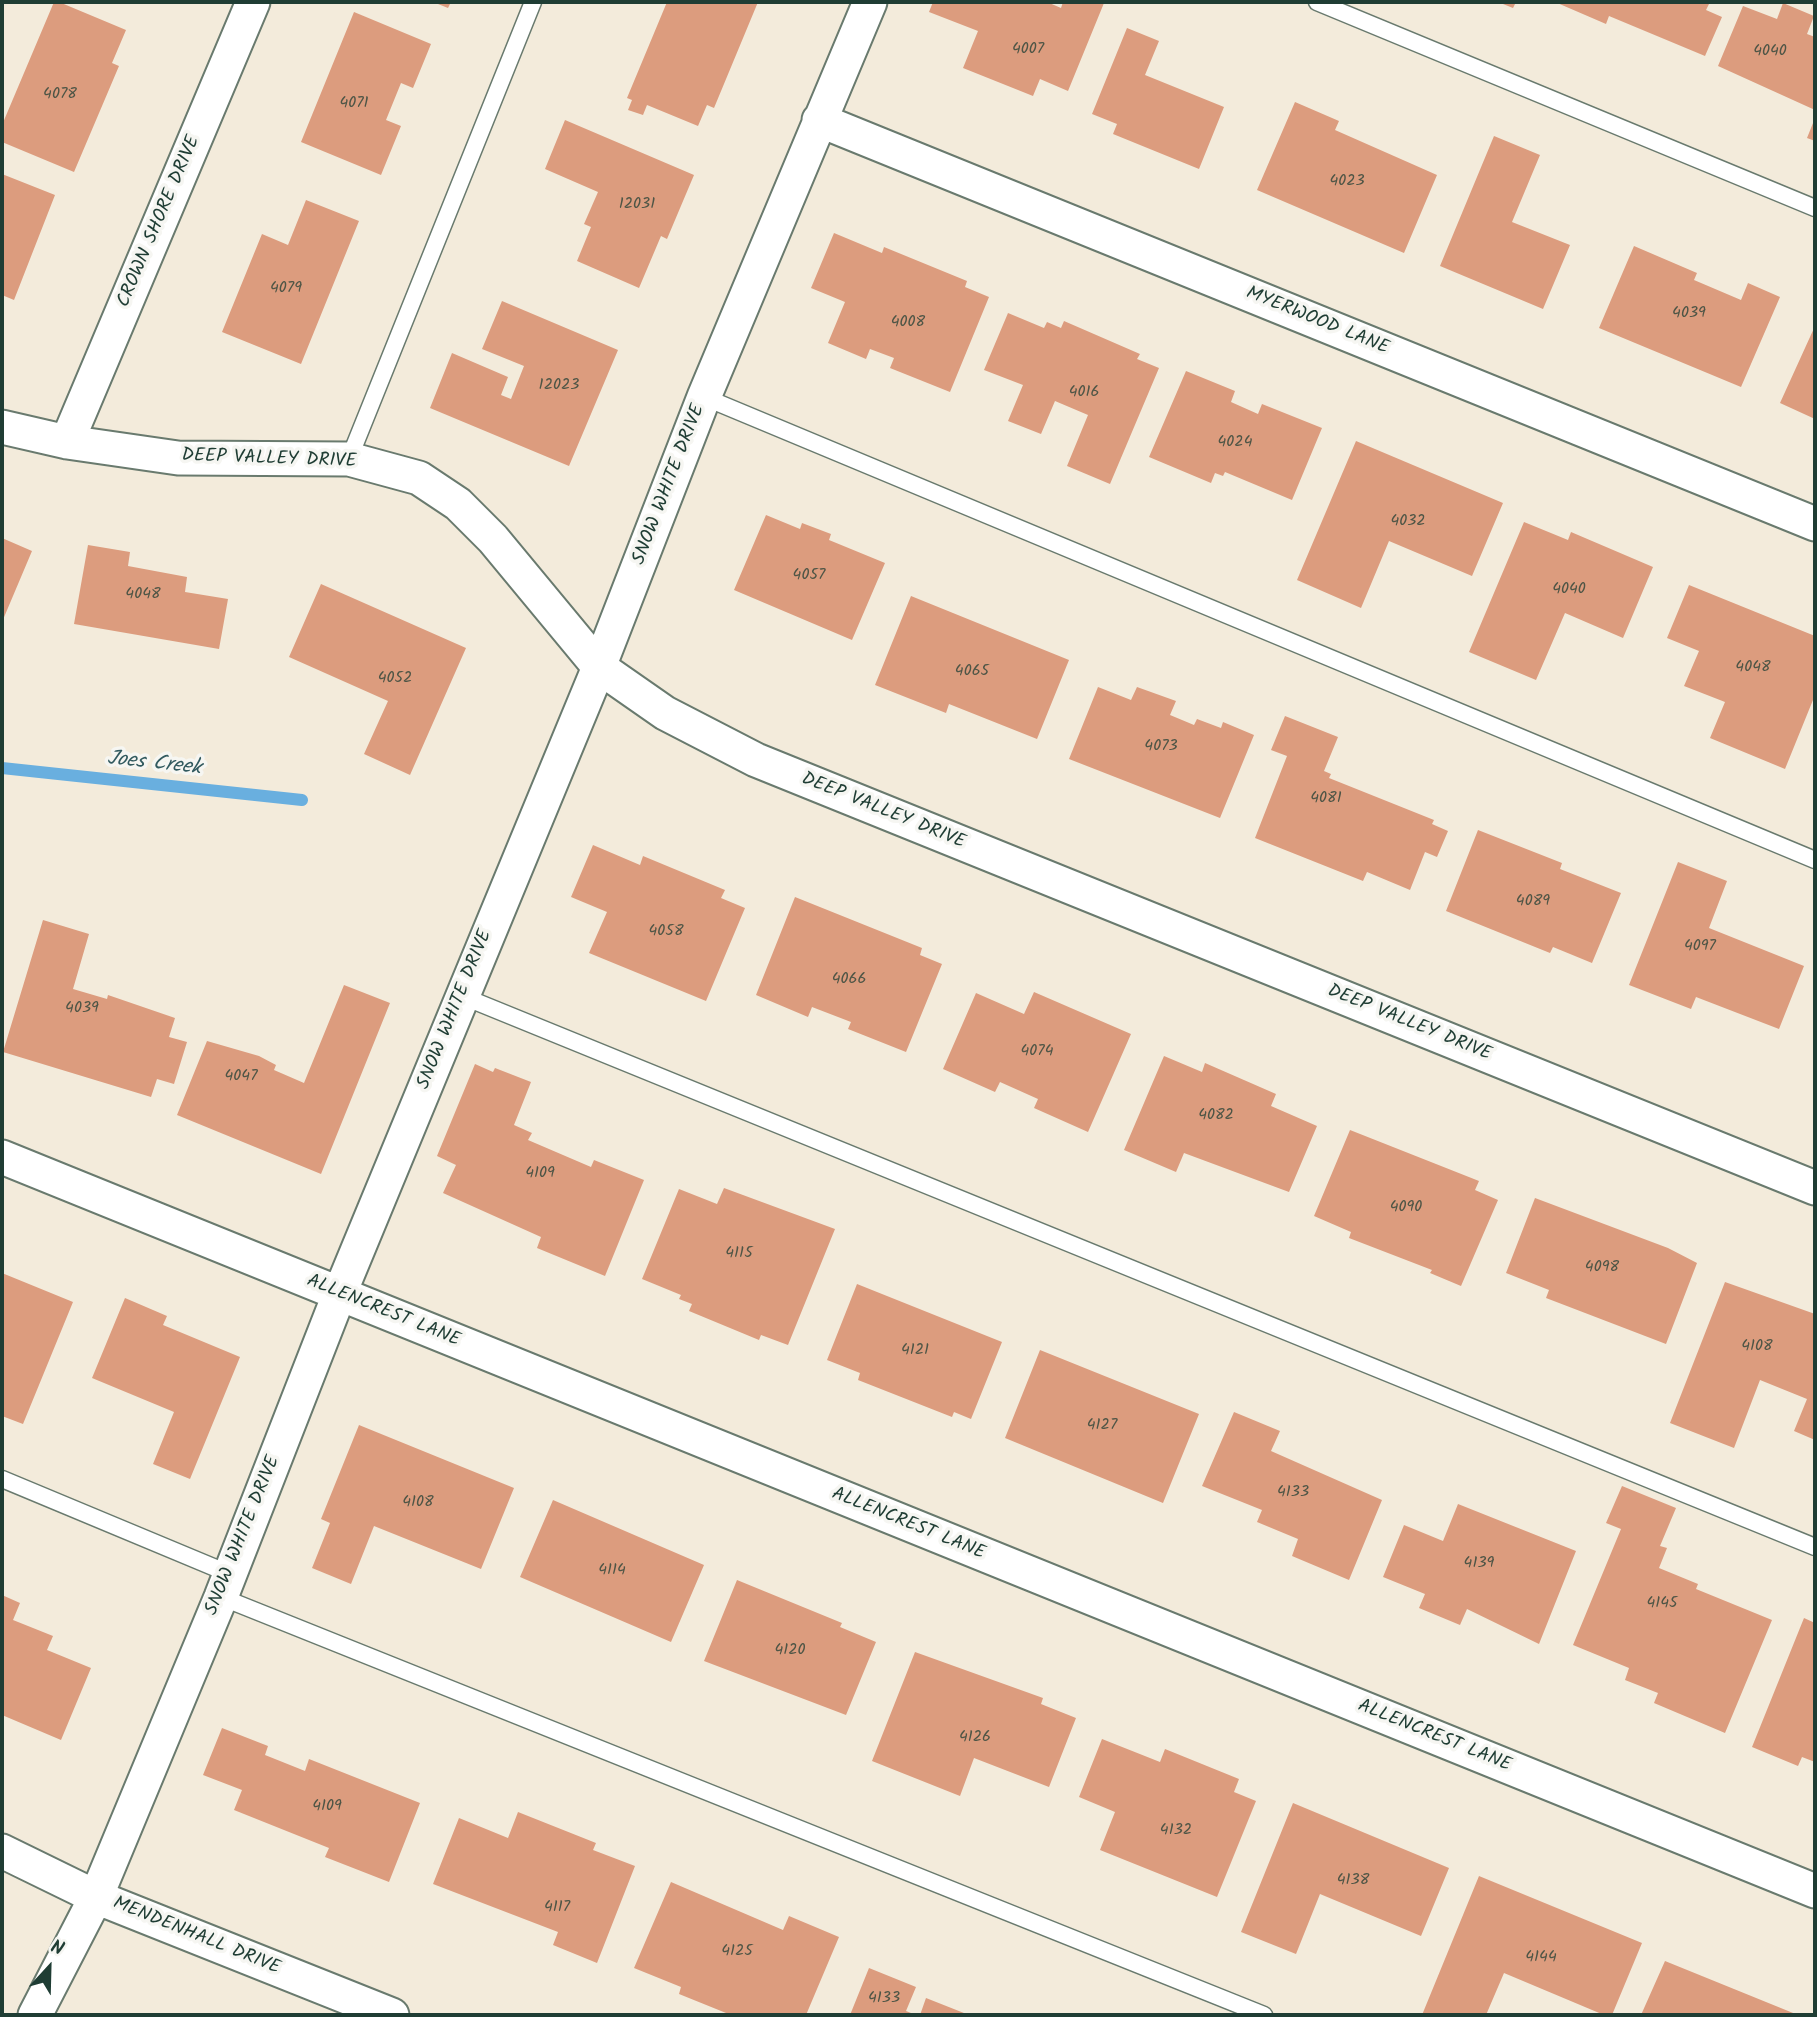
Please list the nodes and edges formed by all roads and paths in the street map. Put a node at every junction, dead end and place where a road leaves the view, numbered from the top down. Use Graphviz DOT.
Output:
graph roads {
  1 [pos="253,2"];
  2 [pos="533,2"];
  3 [pos="870,2"];
  4 [pos="1317,2"];
  5 [pos="820,120"];
  6 [pos="1815,208"];
  7 [pos="704,397"];
  8 [pos="2,427"];
  9 [pos="67,442"];
  10 [pos="349,459"];
  11 [pos="1815,524"];
  12 [pos="599,667"];
  13 [pos="1815,860"];
  14 [pos="462,996"];
  15 [pos="2,1157"];
  16 [pos="1815,1188"];
  17 [pos="339,1295"];
  18 [pos="2,1479"];
  19 [pos="1815,1546"];
  20 [pos="226,1585"];
  21 [pos="2,1851"];
  22 [pos="1815,1891"];
  23 [pos="96,1897"];
  24 [pos="35,2015"];
  25 [pos="393,2015"];
  26 [pos="1264,2015"];
  1 -- 9 [label="street, CROWN SHORE DRIVE"];
  2 -- 10 [label="lane"];
  3 -- 5 [label="street, SNOW WHITE DRIVE"];
  4 -- 6 [label="lane"];
  5 -- 7 [label="street, SNOW WHITE DRIVE"];
  5 -- 11 [label="street, MYERWOOD LANE"];
  7 -- 12 [label="street, SNOW WHITE DRIVE"];
  7 -- 13 [label="lane"];
  8 -- 9 [label="street, DEEP VALLEY DRIVE"];
  9 -- 10 [label="street, DEEP VALLEY DRIVE"];
  10 -- 12 [label="street, DEEP VALLEY DRIVE"];
  12 -- 14 [label="street, SNOW WHITE DRIVE"];
  12 -- 16 [label="street, DEEP VALLEY DRIVE"];
  14 -- 17 [label="street, SNOW WHITE DRIVE"];
  14 -- 19 [label="lane"];
  15 -- 17 [label="street, ALLENCREST LANE"];
  17 -- 20 [label="street, SNOW WHITE DRIVE"];
  17 -- 22 [label="street, ALLENCREST LANE"];
  18 -- 20 [label="lane"];
  20 -- 23 [label="street, SNOW WHITE DRIVE"];
  20 -- 26 [label="lane"];
  21 -- 23 [label="street, MENDENHALL DRIVE"];
  23 -- 24 [label="street, SNOW WHITE DRIVE"];
  23 -- 25 [label="street, MENDENHALL DRIVE"];
}
